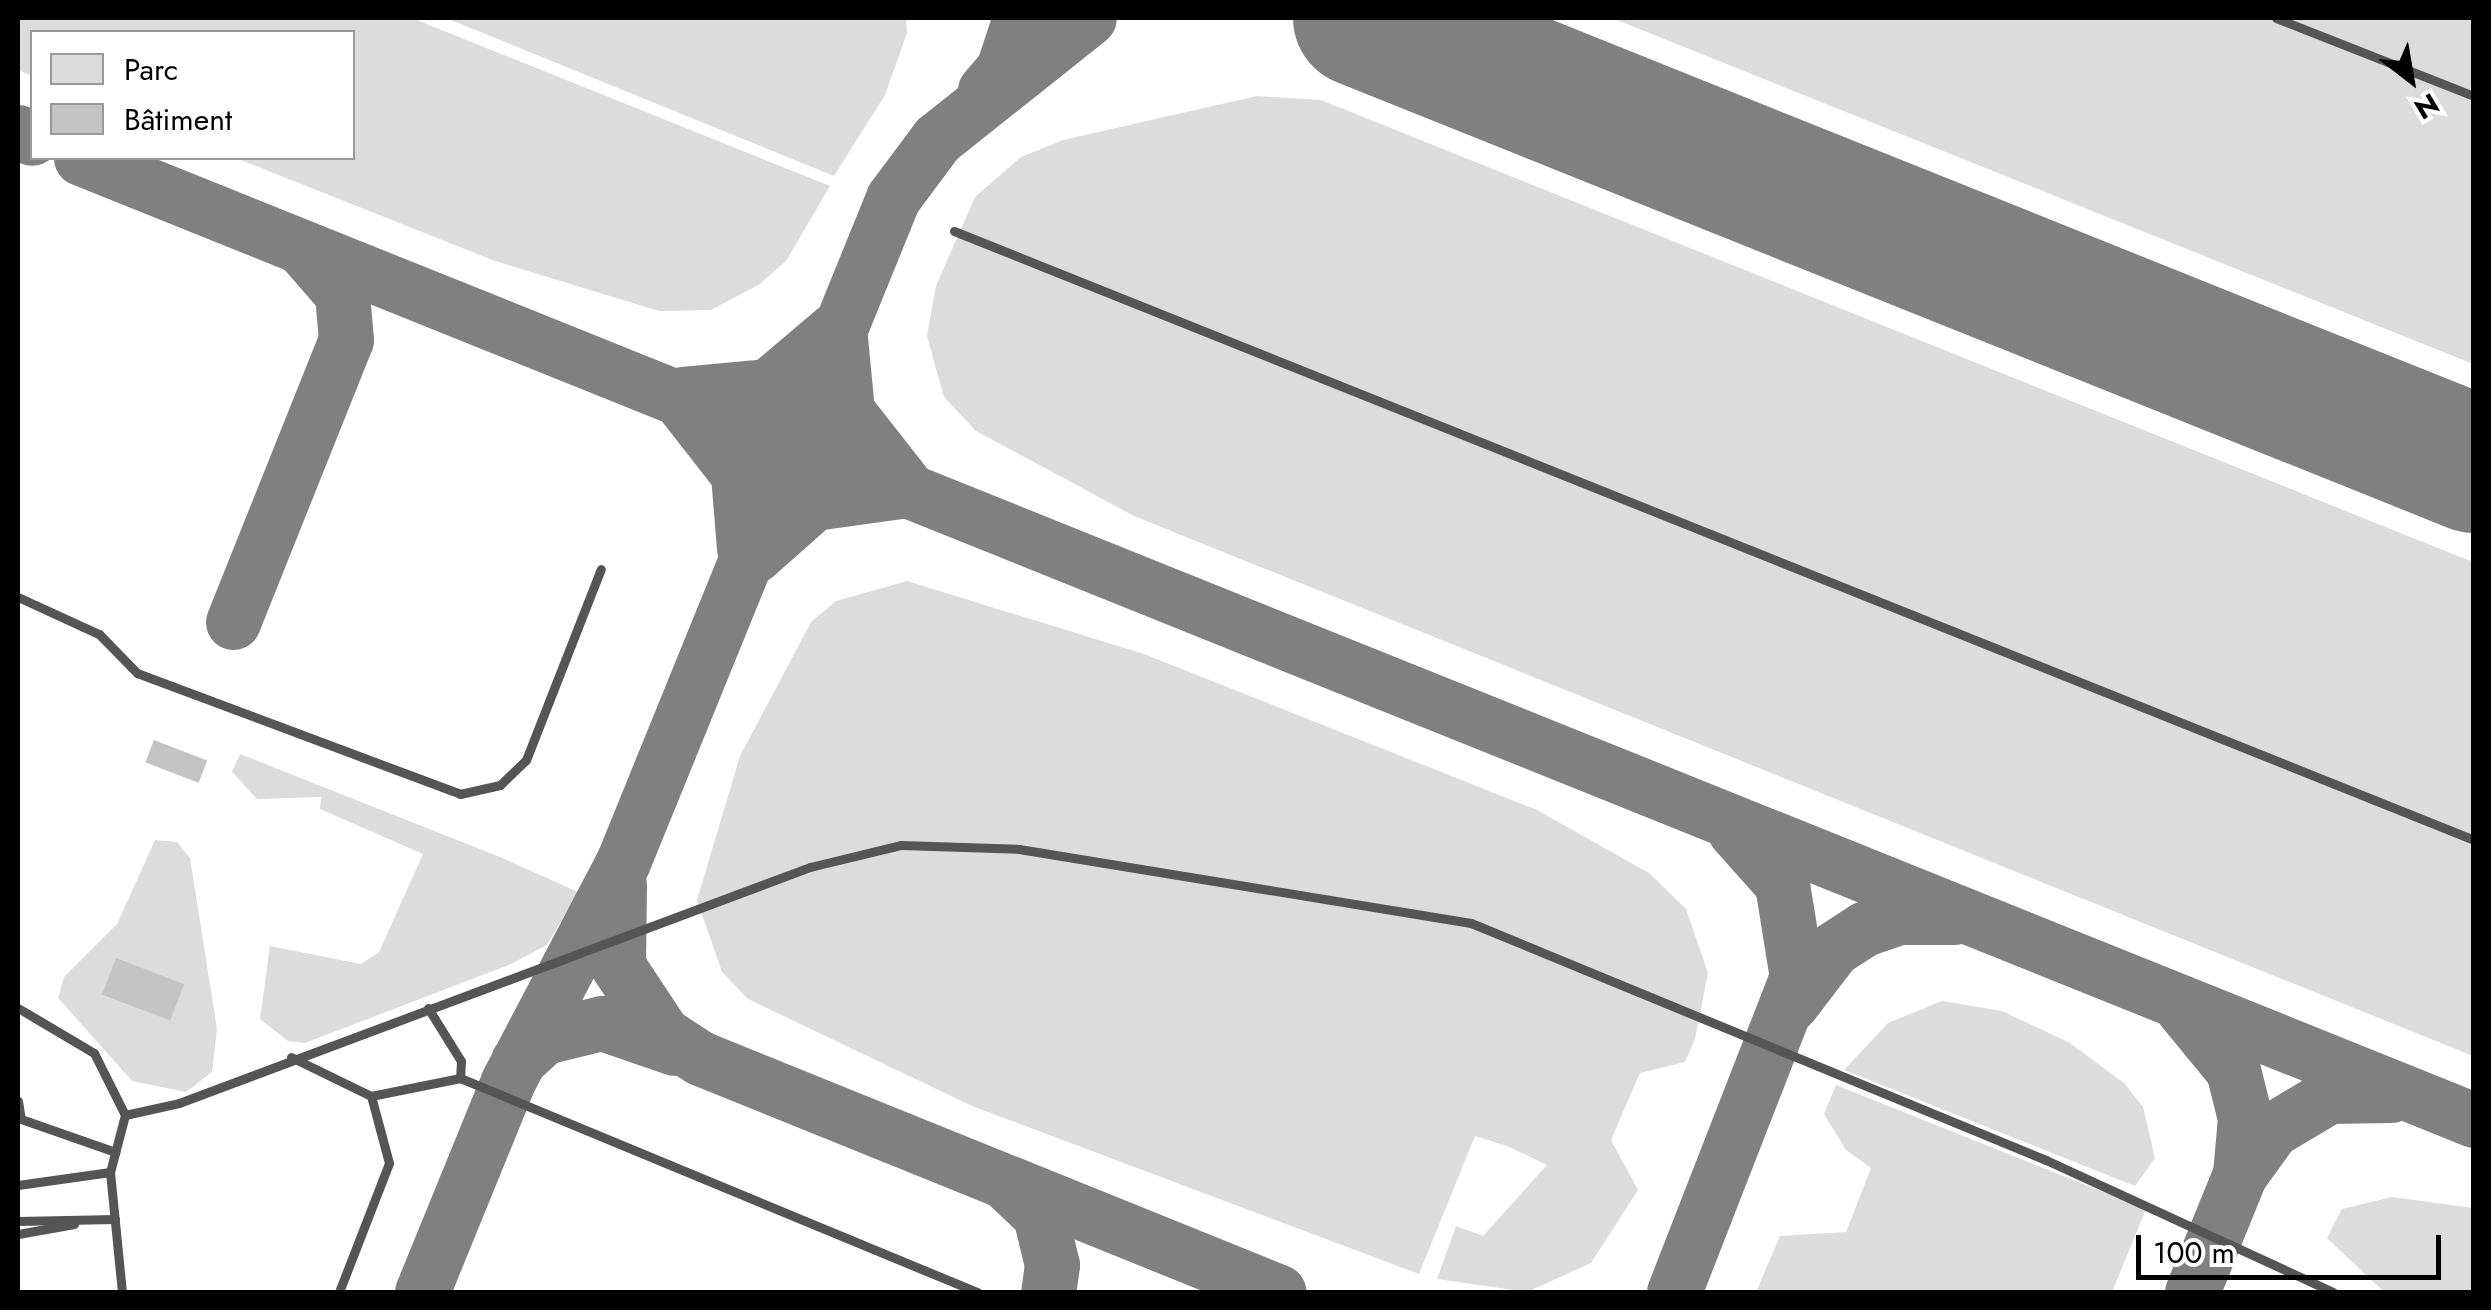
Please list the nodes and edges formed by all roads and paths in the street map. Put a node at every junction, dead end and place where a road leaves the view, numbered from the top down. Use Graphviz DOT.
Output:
graph roads {
  1 [pos="2276,18"];
  2 [pos="2474,96"];
  3 [pos="954,231"];
  4 [pos="601,569"];
  5 [pos="18,597"];
  6 [pos="2474,840"];
  7 [pos="18,1008"];
  8 [pos="428,1008"];
  9 [pos="291,1057"];
  10 [pos="460,1078"];
  11 [pos="371,1096"];
  12 [pos="18,1101"];
  13 [pos="126,1115"];
  14 [pos="115,1152"];
  15 [pos="110,1172"];
  16 [pos="18,1184"];
  17 [pos="115,1220"];
  18 [pos="18,1221"];
  19 [pos="82,1222"];
  20 [pos="18,1234"];
  21 [pos="122,1292"];
  22 [pos="338,1292"];
  23 [pos="977,1292"];
  24 [pos="2333,1292"];
  1 -- 2 [label="lane"];
  3 -- 6 [label="lane"];
  4 -- 5 [label="lane"];
  7 -- 13 [label="lane"];
  8 -- 9 [label="lane"];
  8 -- 10 [label="lane"];
  8 -- 24 [label="lane"];
  9 -- 11 [label="lane"];
  9 -- 13 [label="lane"];
  10 -- 11 [label="lane"];
  10 -- 23 [label="lane"];
  11 -- 22 [label="lane"];
  12 -- 14 [label="lane"];
  13 -- 14 [label="lane"];
  14 -- 15 [label="lane"];
  15 -- 16 [label="lane"];
  15 -- 17 [label="lane"];
  17 -- 19 [label="lane"];
  17 -- 21 [label="lane"];
  18 -- 19 [label="lane"];
  19 -- 20 [label="lane"];
}
